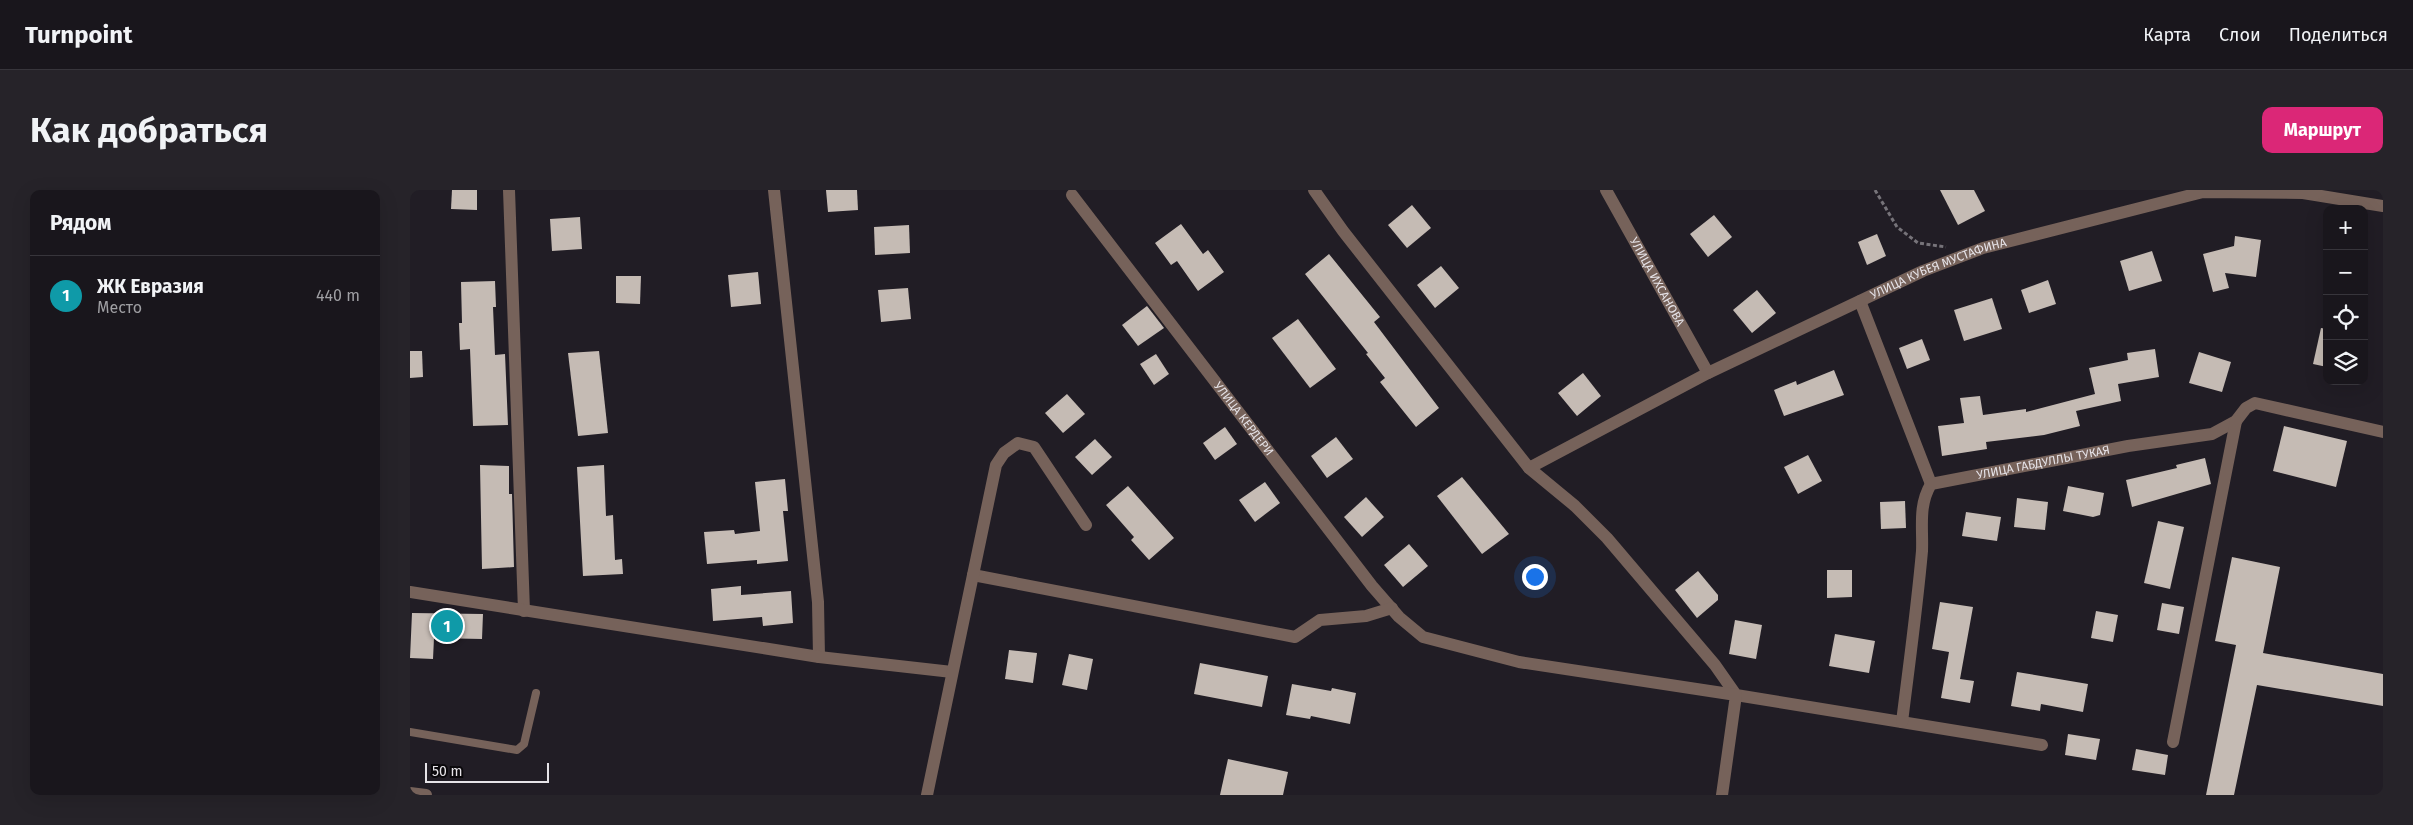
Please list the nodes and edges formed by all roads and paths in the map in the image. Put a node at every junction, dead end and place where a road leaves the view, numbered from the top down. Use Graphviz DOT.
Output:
graph roads {
  1 [pos="509,190"];
  2 [pos="774,190"];
  3 [pos="1314,190"];
  4 [pos="1606,190"];
  5 [pos="1875,190"];
  6 [pos="1072,195"];
  7 [pos="2383,206"];
  8 [pos="1974,251"];
  9 [pos="1860,302"];
  10 [pos="1708,373"];
  11 [pos="2236,421"];
  12 [pos="2383,432"];
  13 [pos="1529,468"];
  14 [pos="1931,484"];
  15 [pos="1086,525"];
  16 [pos="973,575"];
  17 [pos="410,592"];
  18 [pos="1392,608"];
  19 [pos="524,611"];
  20 [pos="819,657"];
  21 [pos="952,672"];
  22 [pos="536,693"];
  23 [pos="1736,695"];
  24 [pos="1902,722"];
  25 [pos="410,732"];
  26 [pos="2173,742"];
  27 [pos="2042,744"];
  28 [pos="410,793"];
  29 [pos="426,795"];
  30 [pos="927,795"];
  31 [pos="1722,795"];
  1 -- 19 [label="street"];
  2 -- 20 [label="street"];
  3 -- 13 [label="street"];
  4 -- 10 [label="street, УЛИЦА ИХСАНОВА"];
  5 -- 8 [label="path"];
  6 -- 18 [label="street, УЛИЦА КЕРДЕРИ"];
  7 -- 8 [label="street, УЛИЦА КУБЕЯ МУСТАФИНА"];
  8 -- 9 [label="street, УЛИЦА КУБЕЯ МУСТАФИНА"];
  9 -- 10 [label="street, УЛИЦА КУБЕЯ МУСТАФИНА"];
  9 -- 14 [label="street"];
  10 -- 13 [label="street, УЛИЦА КУБЕЯ МУСТАФИНА"];
  11 -- 12 [label="street, УЛИЦА ГАБДУЛЛЫ ТУКАЯ"];
  11 -- 14 [label="street, УЛИЦА ГАБДУЛЛЫ ТУКАЯ"];
  11 -- 26 [label="street"];
  13 -- 23 [label="street"];
  14 -- 24 [label="street"];
  15 -- 16 [label="street"];
  16 -- 18 [label="street"];
  16 -- 21 [label="street"];
  17 -- 19 [label="street"];
  18 -- 23 [label="street, УЛИЦА КЕРДЕРИ"];
  19 -- 20 [label="street"];
  20 -- 21 [label="street"];
  21 -- 30 [label="street"];
  22 -- 25 [label="lane"];
  23 -- 24 [label="street"];
  23 -- 31 [label="street"];
  24 -- 27 [label="street"];
  28 -- 29 [label="street"];
}
